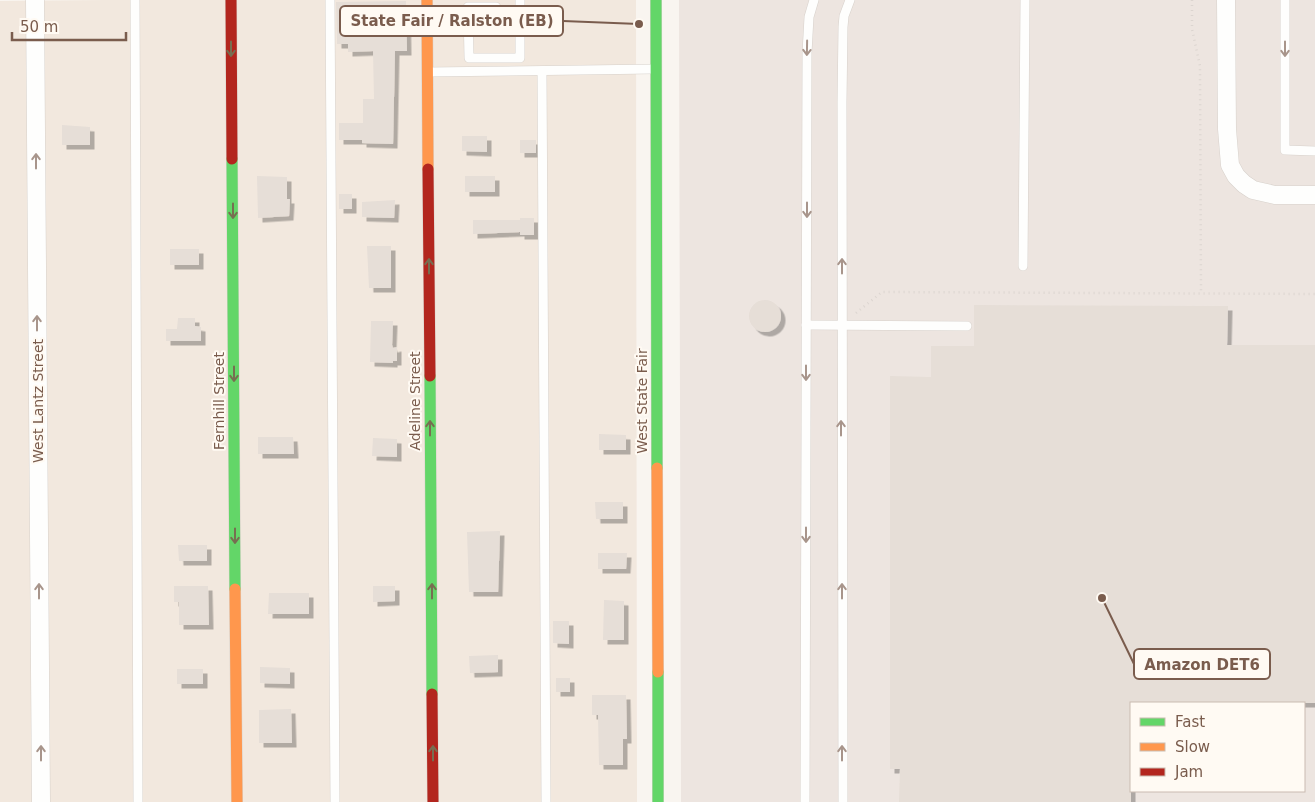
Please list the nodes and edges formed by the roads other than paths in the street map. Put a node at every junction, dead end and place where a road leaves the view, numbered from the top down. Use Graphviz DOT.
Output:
graph roads {
  1 [pos="35,0"];
  2 [pos="135,0"];
  3 [pos="231,0"];
  4 [pos="330,0"];
  5 [pos="427,0"];
  6 [pos="520,0"];
  7 [pos="656,0"];
  8 [pos="814,0"];
  9 [pos="850,0"];
  10 [pos="1025,0"];
  11 [pos="1226,0"];
  12 [pos="1285,0"];
  13 [pos="496,7"];
  14 [pos="655,69"];
  15 [pos="542,71"];
  16 [pos="428,72"];
  17 [pos="1315,151"];
  18 [pos="1315,195"];
  19 [pos="1023,266"];
  20 [pos="806,325"];
  21 [pos="842,325"];
  22 [pos="967,326"];
  23 [pos="41,802"];
  24 [pos="138,802"];
  25 [pos="237,802"];
  26 [pos="335,802"];
  27 [pos="433,802"];
  28 [pos="546,802"];
  29 [pos="658,802"];
  30 [pos="805,802"];
  31 [pos="842,802"];
  23 -- 1 [label="street, West Lantz Street, one-way"];
  2 -- 24 [label="lane"];
  3 -- 25 [label="street, Fernhill Street, one-way"];
  4 -- 26 [label="lane"];
  5 -- 16 [label="street, Adeline Street"];
  6 -- 13 [label="lane"];
  7 -- 14 [label="street, West State Fair"];
  8 -- 20 [label="lane, one-way"];
  21 -- 9 [label="lane, one-way"];
  10 -- 19 [label="lane"];
  11 -- 18 [label="street"];
  12 -- 17 [label="lane, one-way"];
  14 -- 15 [label="lane"];
  14 -- 29 [label="street, West State Fair"];
  15 -- 16 [label="lane"];
  15 -- 28 [label="lane"];
  27 -- 16 [label="street, Adeline Street, one-way"];
  20 -- 21 [label="lane"];
  20 -- 30 [label="lane, one-way"];
  21 -- 22 [label="lane"];
  31 -- 21 [label="lane, one-way"];
}
